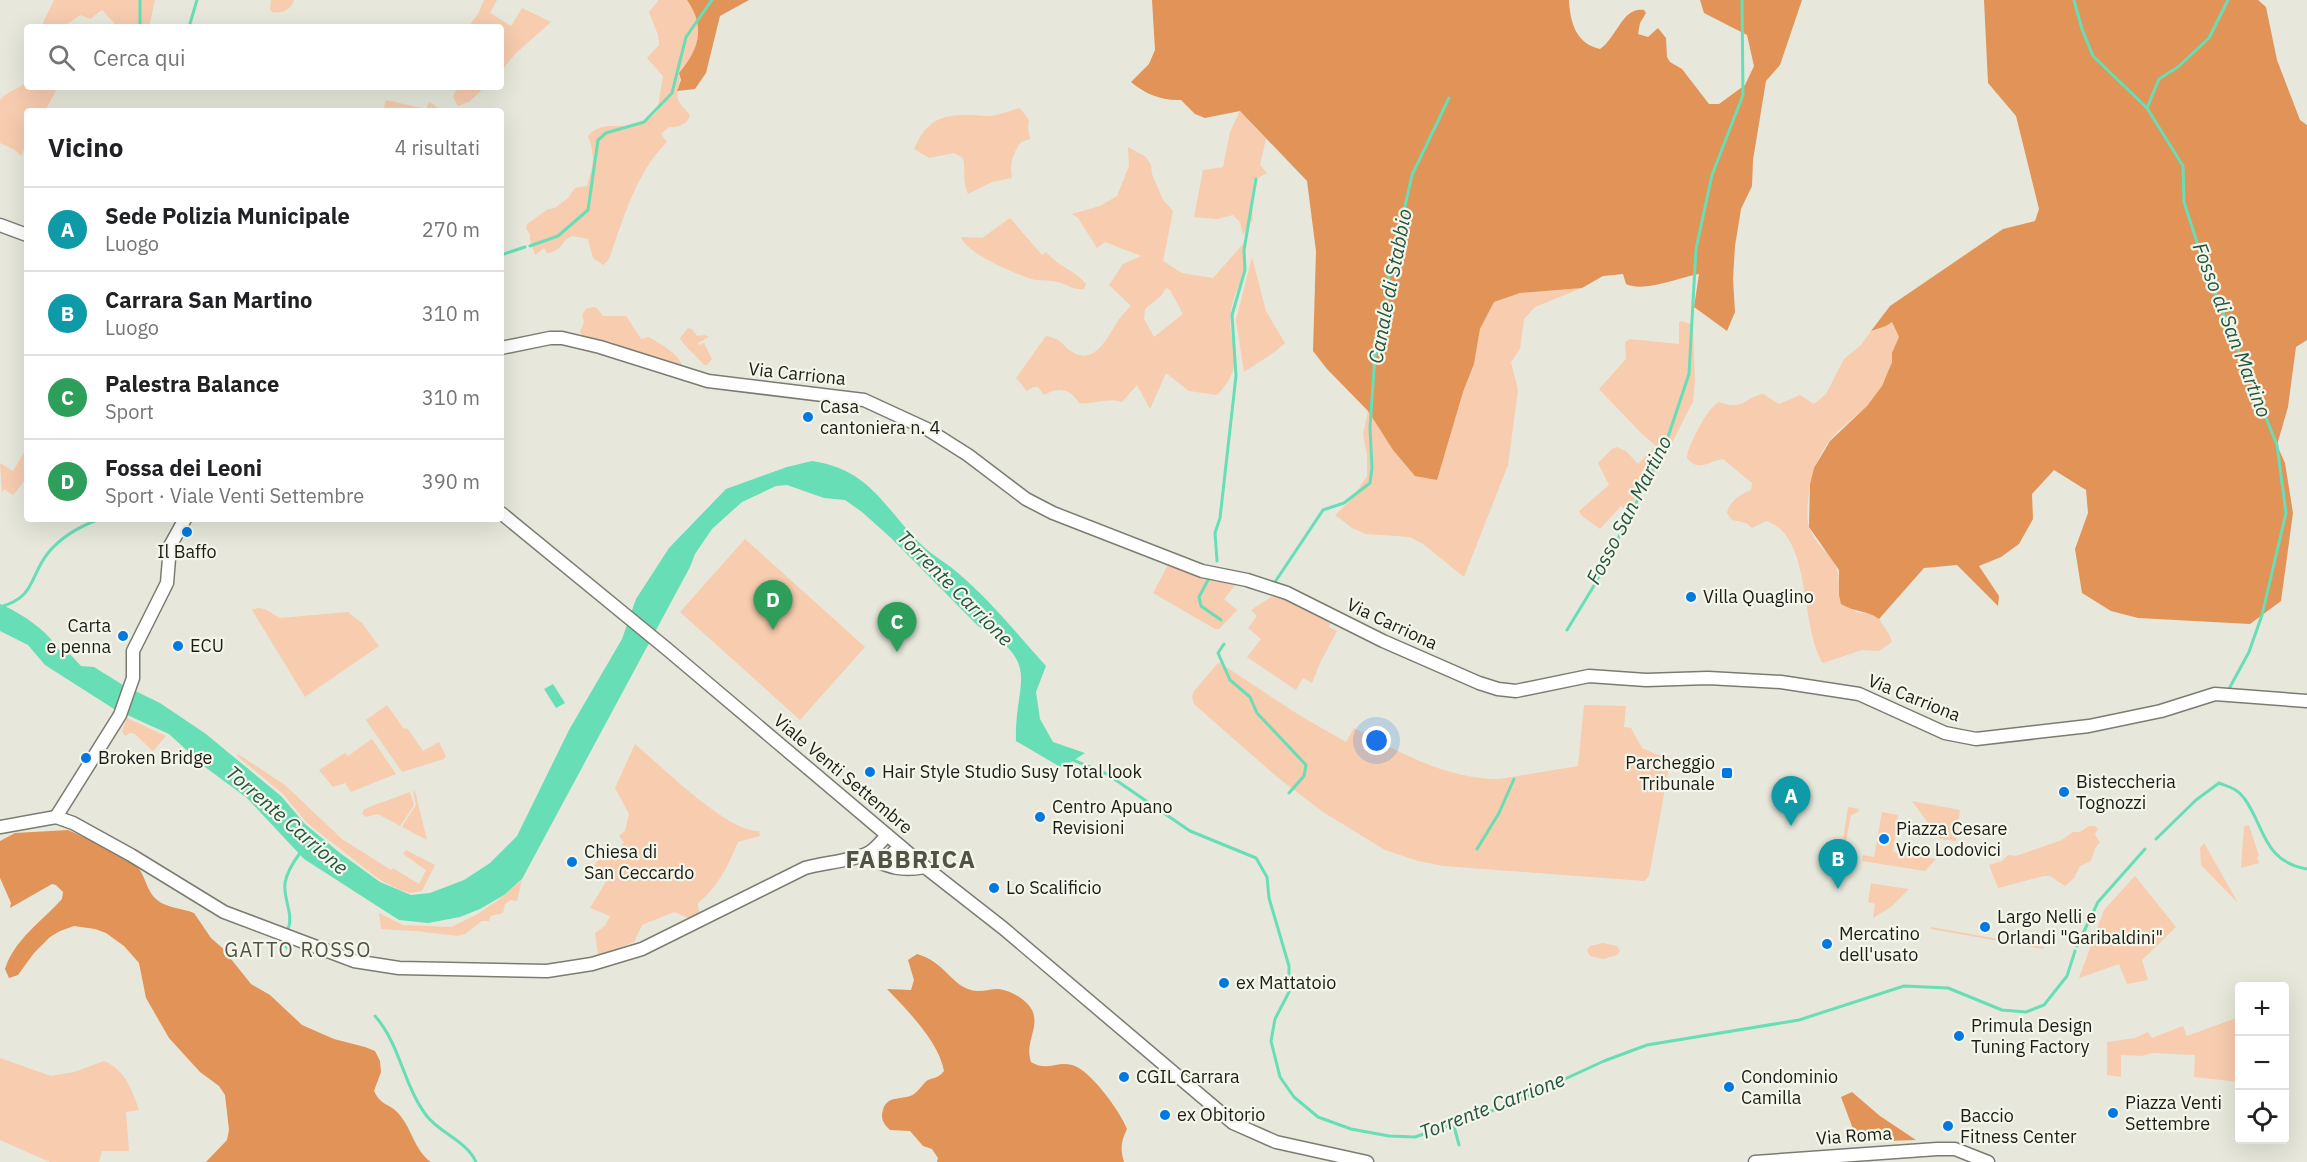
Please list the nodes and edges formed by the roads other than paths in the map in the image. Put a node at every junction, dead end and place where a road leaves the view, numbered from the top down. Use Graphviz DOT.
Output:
graph roads {
  1 [pos="0,225"];
  2 [pos="24,234"];
  3 [pos="504,347"];
  4 [pos="504,515"];
  5 [pos="183,522"];
  6 [pos="2307,701"];
  7 [pos="56,817"];
  8 [pos="0,827"];
  9 [pos="887,835"];
  10 [pos="900,846"];
  11 [pos="863,856"];
  12 [pos="925,867"];
  13 [pos="1367,1162"];
  14 [pos="1755,1162"];
  15 [pos="1988,1162"];
  1 -- 2 [label="main road"];
  3 -- 6 [label="main road, Via Carriona"];
  4 -- 9 [label="main road, Viale Venti Settembre"];
  5 -- 7 [label="main road"];
  7 -- 8 [label="main road"];
  7 -- 11 [label="main road"];
  9 -- 10 [label="main road, Viale Venti Settembre"];
  9 -- 11 [label="main road"];
  10 -- 11 [label="main road"];
  10 -- 12 [label="main road, Viale Venti Settembre"];
  11 -- 12 [label="main road"];
  12 -- 13 [label="main road, Viale Venti Settembre"];
  14 -- 15 [label="main road, Via Roma"];
}
